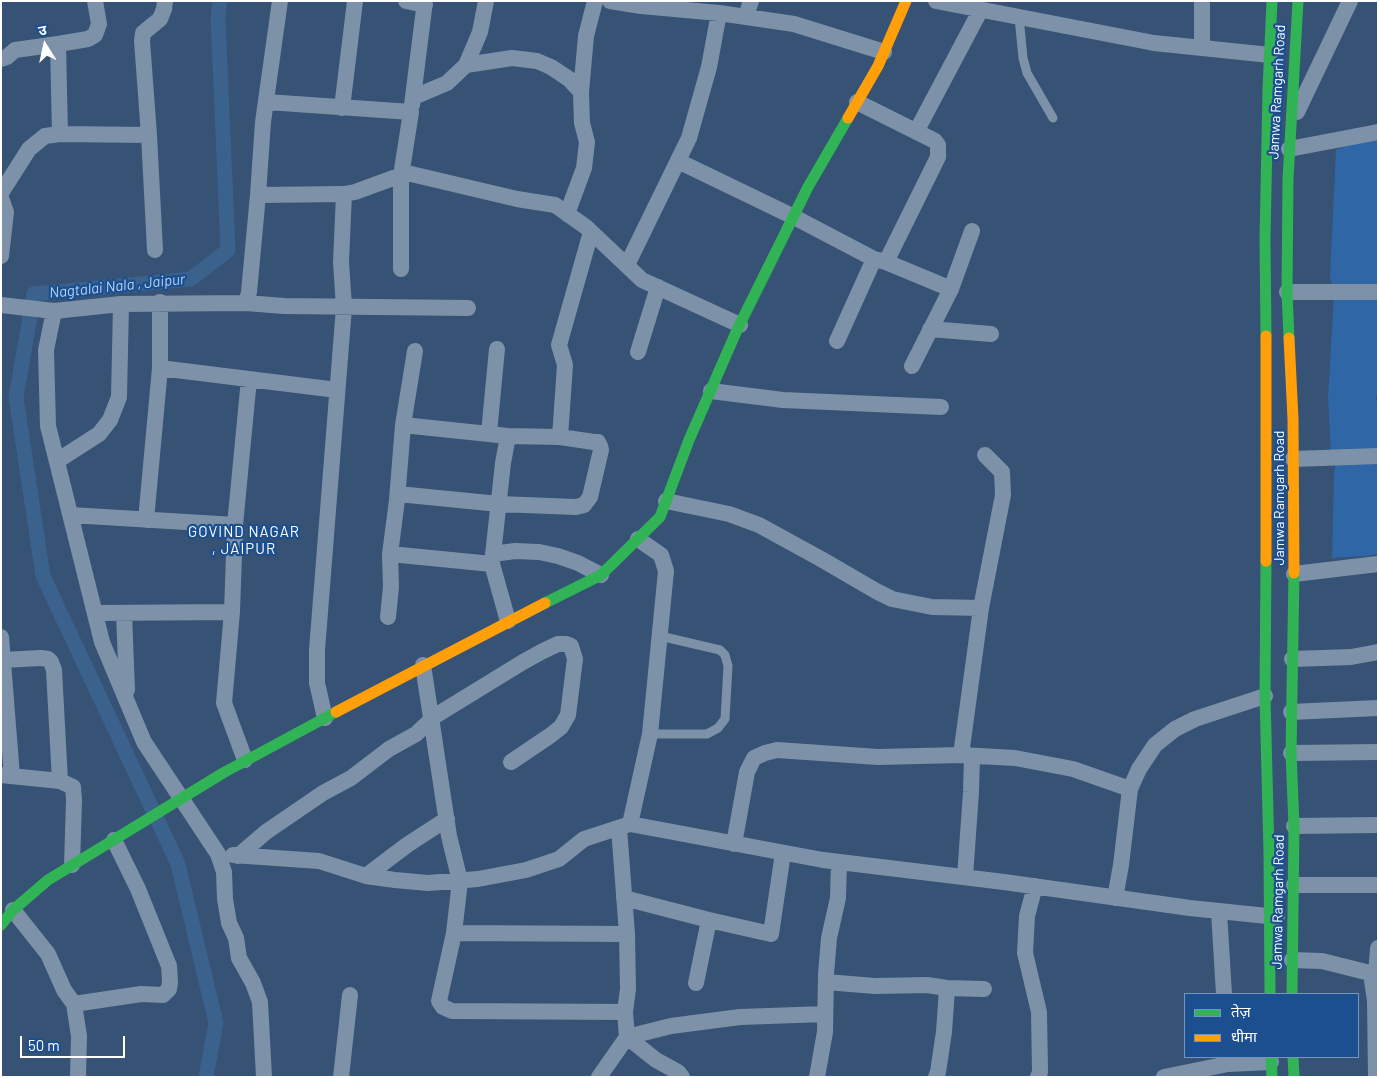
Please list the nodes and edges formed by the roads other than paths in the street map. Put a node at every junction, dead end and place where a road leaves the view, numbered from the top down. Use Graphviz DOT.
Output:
graph roads {
  1 [pos="95,1"];
  2 [pos="165,1"];
  3 [pos="280,1"];
  4 [pos="355,1"];
  5 [pos="406,1"];
  6 [pos="486,1"];
  7 [pos="595,1"];
  8 [pos="610,1"];
  9 [pos="906,1"];
  10 [pos="936,1"];
  11 [pos="1202,1"];
  12 [pos="1272,1"];
  13 [pos="1298,1"];
  14 [pos="1350,1"];
  15 [pos="425,3"];
  16 [pos="682,5"];
  17 [pos="749,9"];
  18 [pos="980,11"];
  19 [pos="719,12"];
  20 [pos="1020,17"];
  21 [pos="58,44"];
  22 [pos="1202,48"];
  23 [pos="884,52"];
  24 [pos="1270,55"];
  25 [pos="1,59"];
  26 [pos="466,65"];
  27 [pos="581,92"];
  28 [pos="267,102"];
  29 [pos="857,102"];
  30 [pos="412,105"];
  31 [pos="342,108"];
  32 [pos="1053,118"];
  33 [pos="1290,127"];
  34 [pos="916,132"];
  35 [pos="1378,132"];
  36 [pos="60,134"];
  37 [pos="149,135"];
  38 [pos="1289,149"];
  39 [pos="678,162"];
  40 [pos="401,176"];
  41 [pos="1,193"];
  42 [pos="344,194"];
  43 [pos="258,195"];
  44 [pos="1,198"];
  45 [pos="567,214"];
  46 [pos="794,216"];
  47 [pos="972,231"];
  48 [pos="591,232"];
  49 [pos="155,250"];
  50 [pos="1,256"];
  51 [pos="880,261"];
  52 [pos="627,265"];
  53 [pos="401,269"];
  54 [pos="658,287"];
  55 [pos="951,289"];
  56 [pos="1288,292"];
  57 [pos="1378,292"];
  58 [pos="160,302"];
  59 [pos="246,303"];
  60 [pos="121,304"];
  61 [pos="6,306"];
  62 [pos="344,307"];
  63 [pos="468,308"];
  64 [pos="48,310"];
  65 [pos="740,326"];
  66 [pos="930,329"];
  67 [pos="991,334"];
  68 [pos="837,341"];
  69 [pos="497,349"];
  70 [pos="415,351"];
  71 [pos="638,352"];
  72 [pos="912,366"];
  73 [pos="160,368"];
  74 [pos="249,379"];
  75 [pos="337,390"];
  76 [pos="711,391"];
  77 [pos="941,407"];
  78 [pos="403,425"];
  79 [pos="489,434"];
  80 [pos="508,436"];
  81 [pos="560,437"];
  82 [pos="985,455"];
  83 [pos="1378,456"];
  84 [pos="1293,459"];
  85 [pos="57,461"];
  86 [pos="398,494"];
  87 [pos="666,501"];
  88 [pos="499,504"];
  89 [pos="71,516"];
  90 [pos="146,520"];
  91 [pos="235,524"];
  92 [pos="638,539"];
  93 [pos="390,554"];
  94 [pos="493,559"];
  95 [pos="1378,564"];
  96 [pos="1294,574"];
  97 [pos="601,576"];
  98 [pos="981,608"];
  99 [pos="232,612"];
  100 [pos="95,613"];
  101 [pos="124,613"];
  102 [pos="388,617"];
  103 [pos="508,621"];
  104 [pos="660,636"];
  105 [pos="1,637"];
  106 [pos="1378,652"];
  107 [pos="1292,659"];
  108 [pos="3,660"];
  109 [pos="423,665"];
  110 [pos="1265,696"];
  111 [pos="127,702"];
  112 [pos="1378,708"];
  113 [pos="1291,712"];
  114 [pos="325,718"];
  115 [pos="432,719"];
  116 [pos="650,734"];
  117 [pos="1378,752"];
  118 [pos="1291,753"];
  119 [pos="966,755"];
  120 [pos="245,760"];
  121 [pos="511,762"];
  122 [pos="6,776"];
  123 [pos="60,781"];
  124 [pos="1130,789"];
  125 [pos="174,803"];
  126 [pos="447,819"];
  127 [pos="1378,825"];
  128 [pos="625,826"];
  129 [pos="1294,826"];
  130 [pos="114,840"];
  131 [pos="734,844"];
  132 [pos="783,853"];
  133 [pos="218,854"];
  134 [pos="238,856"];
  135 [pos="839,862"];
  136 [pos="72,865"];
  137 [pos="366,876"];
  138 [pos="965,877"];
  139 [pos="460,881"];
  140 [pos="1378,884"];
  141 [pos="1294,885"];
  142 [pos="1035,886"];
  143 [pos="624,898"];
  144 [pos="1115,898"];
  145 [pos="12,910"];
  146 [pos="1219,912"];
  147 [pos="1268,917"];
  148 [pos="1294,917"];
  149 [pos="709,920"];
  150 [pos="1,925"];
  151 [pos="454,933"];
  152 [pos="627,934"];
  153 [pos="1378,948"];
  154 [pos="1292,960"];
  155 [pos="1375,974"];
  156 [pos="826,982"];
  157 [pos="696,983"];
  158 [pos="947,988"];
  159 [pos="984,989"];
  160 [pos="1224,993"];
  161 [pos="1270,993"];
  162 [pos="1292,993"];
  163 [pos="350,995"];
  164 [pos="74,1004"];
  165 [pos="625,1012"];
  166 [pos="825,1014"];
  167 [pos="627,1037"];
  168 [pos="1293,1058"];
  169 [pos="656,1060"];
  170 [pos="1272,1065"];
  171 [pos="1228,1066"];
  172 [pos="78,1077"];
  173 [pos="264,1077"];
  174 [pos="341,1077"];
  175 [pos="599,1077"];
  176 [pos="653,1077"];
  177 [pos="682,1077"];
  178 [pos="817,1077"];
  179 [pos="936,1077"];
  180 [pos="1038,1077"];
  181 [pos="1164,1077"];
  182 [pos="1294,1077"];
  183 [pos="1376,1077"];
  1 -- 21 [label="street"];
  2 -- 37 [label="street"];
  3 -- 28 [label="street"];
  4 -- 31 [label="street"];
  5 -- 15 [label="street"];
  6 -- 26 [label="street"];
  7 -- 27 [label="street"];
  8 -- 16 [label="street"];
  9 -- 23 [label="main road"];
  10 -- 18 [label="street"];
  11 -- 22 [label="street"];
  12 -- 24 [label="main road, Jamwa Ramgarh Road"];
  13 -- 33 [label="main road, Jamwa Ramgarh Road"];
  14 -- 33 [label="street"];
  15 -- 30 [label="street"];
  16 -- 19 [label="street"];
  17 -- 19 [label="street"];
  17 -- 23 [label="street"];
  18 -- 20 [label="street"];
  18 -- 34 [label="street"];
  19 -- 39 [label="street"];
  20 -- 22 [label="street"];
  20 -- 32 [label="lane"];
  21 -- 25 [label="street"];
  21 -- 36 [label="street"];
  22 -- 24 [label="street"];
  23 -- 29 [label="main road"];
  24 -- 110 [label="main road, Jamwa Ramgarh Road"];
  26 -- 27 [label="street"];
  26 -- 30 [label="street"];
  27 -- 45 [label="street"];
  28 -- 31 [label="street"];
  28 -- 43 [label="street"];
  29 -- 34 [label="street"];
  29 -- 46 [label="main road"];
  30 -- 31 [label="street"];
  30 -- 40 [label="street"];
  33 -- 38 [label="main road, Jamwa Ramgarh Road"];
  34 -- 51 [label="street"];
  35 -- 38 [label="street"];
  36 -- 37 [label="street"];
  36 -- 41 [label="street"];
  37 -- 49 [label="street"];
  38 -- 56 [label="main road, Jamwa Ramgarh Road"];
  39 -- 46 [label="street"];
  39 -- 52 [label="street"];
  40 -- 42 [label="street"];
  40 -- 45 [label="street"];
  40 -- 53 [label="street"];
  42 -- 43 [label="street"];
  42 -- 62 [label="street"];
  43 -- 59 [label="street"];
  44 -- 50 [label="street"];
  45 -- 48 [label="street"];
  46 -- 51 [label="street"];
  46 -- 65 [label="main road"];
  47 -- 55 [label="street"];
  48 -- 52 [label="street"];
  48 -- 81 [label="street"];
  51 -- 55 [label="street"];
  51 -- 68 [label="street"];
  52 -- 54 [label="street"];
  54 -- 65 [label="street"];
  54 -- 71 [label="street"];
  55 -- 66 [label="street"];
  56 -- 57 [label="street"];
  56 -- 84 [label="main road, Jamwa Ramgarh Road"];
  58 -- 59 [label="street"];
  58 -- 60 [label="street"];
  58 -- 73 [label="street"];
  59 -- 62 [label="street"];
  60 -- 64 [label="street"];
  60 -- 85 [label="street"];
  61 -- 64 [label="street"];
  62 -- 63 [label="street"];
  62 -- 75 [label="street"];
  64 -- 85 [label="street"];
  65 -- 76 [label="main road"];
  66 -- 67 [label="street"];
  66 -- 72 [label="street"];
  69 -- 79 [label="street"];
  70 -- 78 [label="street"];
  73 -- 74 [label="street"];
  73 -- 90 [label="street"];
  74 -- 75 [label="street"];
  74 -- 91 [label="street"];
  75 -- 114 [label="street"];
  76 -- 77 [label="street"];
  76 -- 87 [label="main road"];
  78 -- 79 [label="street"];
  78 -- 86 [label="street"];
  79 -- 80 [label="street"];
  80 -- 81 [label="street"];
  80 -- 88 [label="street"];
  81 -- 88 [label="street"];
  82 -- 98 [label="street"];
  83 -- 84 [label="street"];
  84 -- 96 [label="main road, Jamwa Ramgarh Road"];
  85 -- 89 [label="street"];
  86 -- 88 [label="street"];
  86 -- 93 [label="street"];
  87 -- 92 [label="main road"];
  87 -- 98 [label="street"];
  88 -- 94 [label="street"];
  89 -- 90 [label="street"];
  89 -- 100 [label="street"];
  90 -- 91 [label="street"];
  91 -- 99 [label="street"];
  92 -- 97 [label="main road"];
  92 -- 104 [label="street"];
  93 -- 94 [label="street"];
  93 -- 102 [label="street"];
  94 -- 97 [label="street"];
  94 -- 103 [label="street"];
  95 -- 96 [label="street"];
  96 -- 107 [label="main road, Jamwa Ramgarh Road"];
  97 -- 103 [label="main road"];
  98 -- 119 [label="street"];
  99 -- 101 [label="street"];
  99 -- 120 [label="street"];
  100 -- 101 [label="street"];
  100 -- 111 [label="street"];
  101 -- 111 [label="street"];
  103 -- 109 [label="main road"];
  104 -- 116 [label="street"];
  104 -- 116 [label="lane"];
  105 -- 108 [label="street"];
  106 -- 107 [label="street"];
  107 -- 113 [label="main road, Jamwa Ramgarh Road"];
  108 -- 122 [label="street"];
  108 -- 123 [label="street"];
  109 -- 114 [label="main road"];
  109 -- 115 [label="street"];
  110 -- 124 [label="street"];
  110 -- 147 [label="main road, Jamwa Ramgarh Road"];
  111 -- 125 [label="street"];
  112 -- 113 [label="street"];
  113 -- 118 [label="main road, Jamwa Ramgarh Road"];
  114 -- 120 [label="main road"];
  115 -- 121 [label="street"];
  115 -- 126 [label="street"];
  115 -- 134 [label="street"];
  116 -- 128 [label="street"];
  117 -- 118 [label="street"];
  118 -- 129 [label="main road, Jamwa Ramgarh Road"];
  119 -- 124 [label="street"];
  119 -- 131 [label="street"];
  119 -- 138 [label="street"];
  120 -- 125 [label="main road"];
  122 -- 123 [label="street"];
  123 -- 136 [label="street"];
  124 -- 144 [label="street"];
  125 -- 130 [label="main road"];
  125 -- 133 [label="street"];
  126 -- 137 [label="street"];
  126 -- 139 [label="street"];
  127 -- 129 [label="street"];
  128 -- 131 [label="street"];
  128 -- 139 [label="street"];
  128 -- 143 [label="street"];
  129 -- 141 [label="main road, Jamwa Ramgarh Road"];
  130 -- 136 [label="main road"];
  130 -- 164 [label="street"];
  131 -- 132 [label="street"];
  132 -- 135 [label="street"];
  132 -- 149 [label="street"];
  133 -- 134 [label="street"];
  133 -- 173 [label="street"];
  134 -- 137 [label="street"];
  135 -- 138 [label="street"];
  135 -- 156 [label="street"];
  136 -- 145 [label="main road"];
  137 -- 139 [label="street"];
  138 -- 142 [label="street"];
  139 -- 151 [label="street"];
  140 -- 141 [label="street"];
  141 -- 148 [label="main road, Jamwa Ramgarh Road"];
  142 -- 144 [label="street"];
  142 -- 180 [label="street"];
  143 -- 149 [label="street"];
  143 -- 152 [label="street"];
  144 -- 146 [label="street"];
  145 -- 150 [label="main road"];
  145 -- 164 [label="street"];
  146 -- 147 [label="street"];
  146 -- 160 [label="street"];
  147 -- 148 [label="street"];
  147 -- 161 [label="main road, Jamwa Ramgarh Road"];
  148 -- 154 [label="main road, Jamwa Ramgarh Road"];
  149 -- 157 [label="street"];
  151 -- 152 [label="street"];
  151 -- 165 [label="street"];
  152 -- 165 [label="street"];
  153 -- 155 [label="street"];
  154 -- 155 [label="street"];
  154 -- 162 [label="main road, Jamwa Ramgarh Road"];
  155 -- 183 [label="street"];
  156 -- 158 [label="street"];
  156 -- 166 [label="street"];
  158 -- 159 [label="street"];
  158 -- 179 [label="street"];
  163 -- 174 [label="street"];
  164 -- 172 [label="street"];
  165 -- 167 [label="street"];
  166 -- 167 [label="street"];
  166 -- 178 [label="street"];
  167 -- 169 [label="street"];
  167 -- 175 [label="street"];
  168 -- 182 [label="main road"];
  169 -- 176 [label="street"];
  169 -- 177 [label="street"];
  170 -- 171 [label="street"];
  171 -- 181 [label="street"];
}
